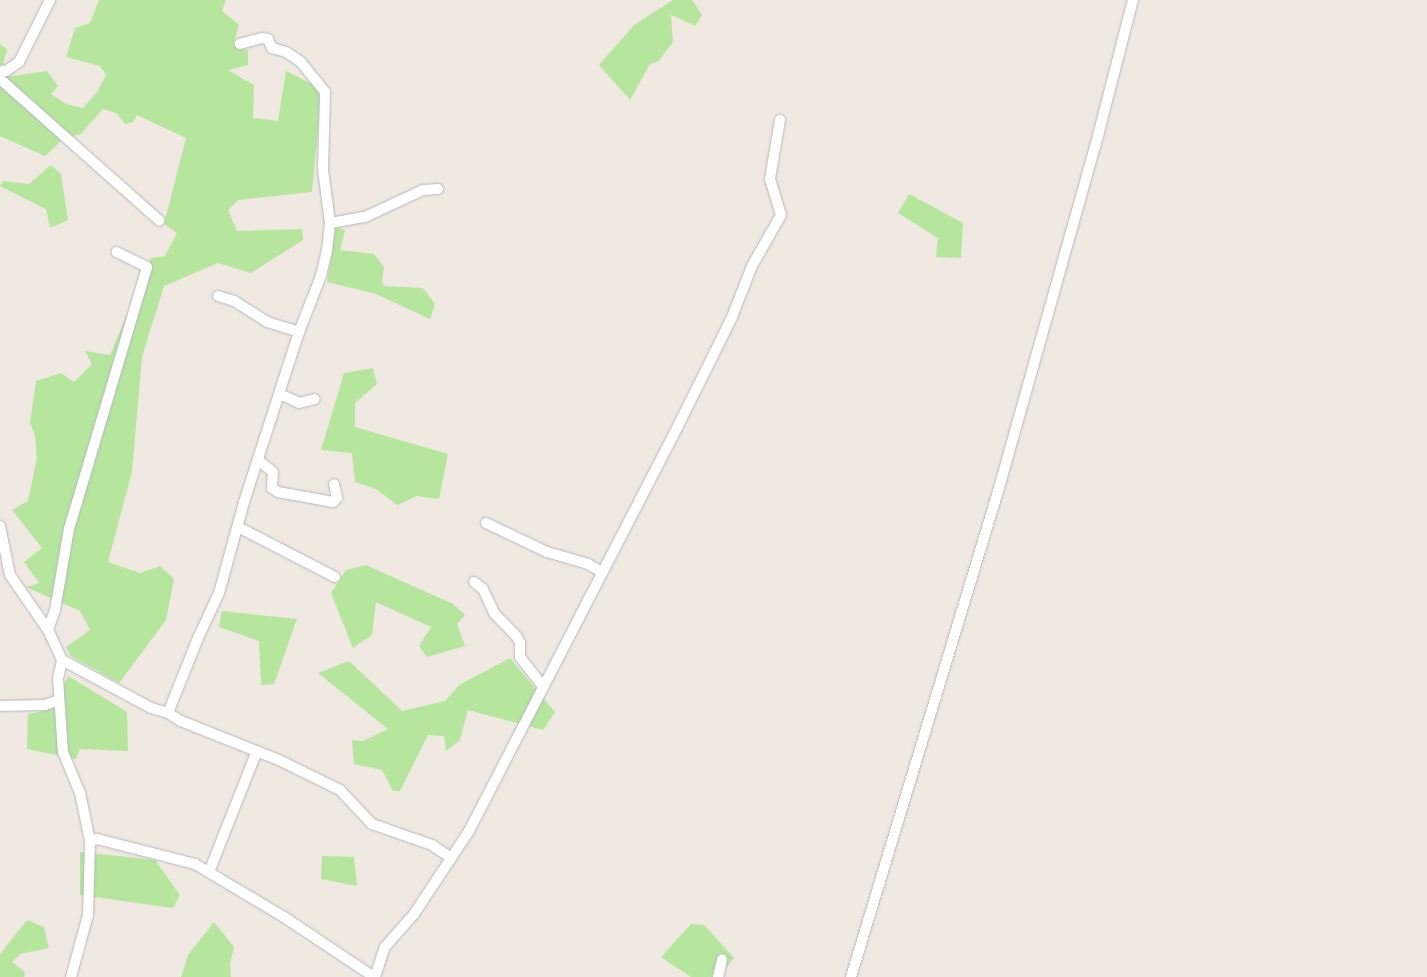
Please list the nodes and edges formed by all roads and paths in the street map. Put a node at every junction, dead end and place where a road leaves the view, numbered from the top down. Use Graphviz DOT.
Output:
graph roads {
  1 [pos="50,0"];
  2 [pos="1133,0"];
  3 [pos="240,44"];
  4 [pos="0,70"];
  5 [pos="0,79"];
  6 [pos="780,120"];
  7 [pos="438,189"];
  8 [pos="158,220"];
  9 [pos="330,223"];
  10 [pos="116,252"];
  11 [pos="218,296"];
  12 [pos="299,332"];
  13 [pos="280,394"];
  14 [pos="315,399"];
  15 [pos="258,460"];
  16 [pos="334,484"];
  17 [pos="486,523"];
  18 [pos="0,526"];
  19 [pos="238,527"];
  20 [pos="602,572"];
  21 [pos="335,577"];
  22 [pos="474,582"];
  23 [pos="48,630"];
  24 [pos="62,660"];
  25 [pos="543,686"];
  26 [pos="59,700"];
  27 [pos="0,706"];
  28 [pos="168,713"];
  29 [pos="257,751"];
  30 [pos="90,841"];
  31 [pos="452,858"];
  32 [pos="209,872"];
  33 [pos="722,959"];
  34 [pos="71,977"];
  35 [pos="375,977"];
  36 [pos="718,977"];
  37 [pos="851,977"];
  1 -- 4 [label="street"];
  2 -- 37 [label="street"];
  3 -- 9 [label="street"];
  5 -- 8 [label="street"];
  6 -- 20 [label="street"];
  7 -- 9 [label="street"];
  9 -- 12 [label="street"];
  10 -- 23 [label="street"];
  11 -- 12 [label="street"];
  12 -- 13 [label="street"];
  13 -- 14 [label="street"];
  13 -- 15 [label="street"];
  15 -- 16 [label="street"];
  15 -- 19 [label="street"];
  17 -- 20 [label="street"];
  18 -- 23 [label="street"];
  19 -- 21 [label="street"];
  19 -- 28 [label="street"];
  20 -- 25 [label="street"];
  22 -- 25 [label="street"];
  23 -- 24 [label="street"];
  24 -- 26 [label="street"];
  24 -- 28 [label="street"];
  25 -- 31 [label="street"];
  26 -- 27 [label="street"];
  26 -- 30 [label="street"];
  28 -- 29 [label="street"];
  29 -- 31 [label="street"];
  29 -- 32 [label="street"];
  30 -- 32 [label="street"];
  30 -- 34 [label="street"];
  31 -- 35 [label="street"];
  32 -- 35 [label="street"];
  33 -- 36 [label="street"];
}
